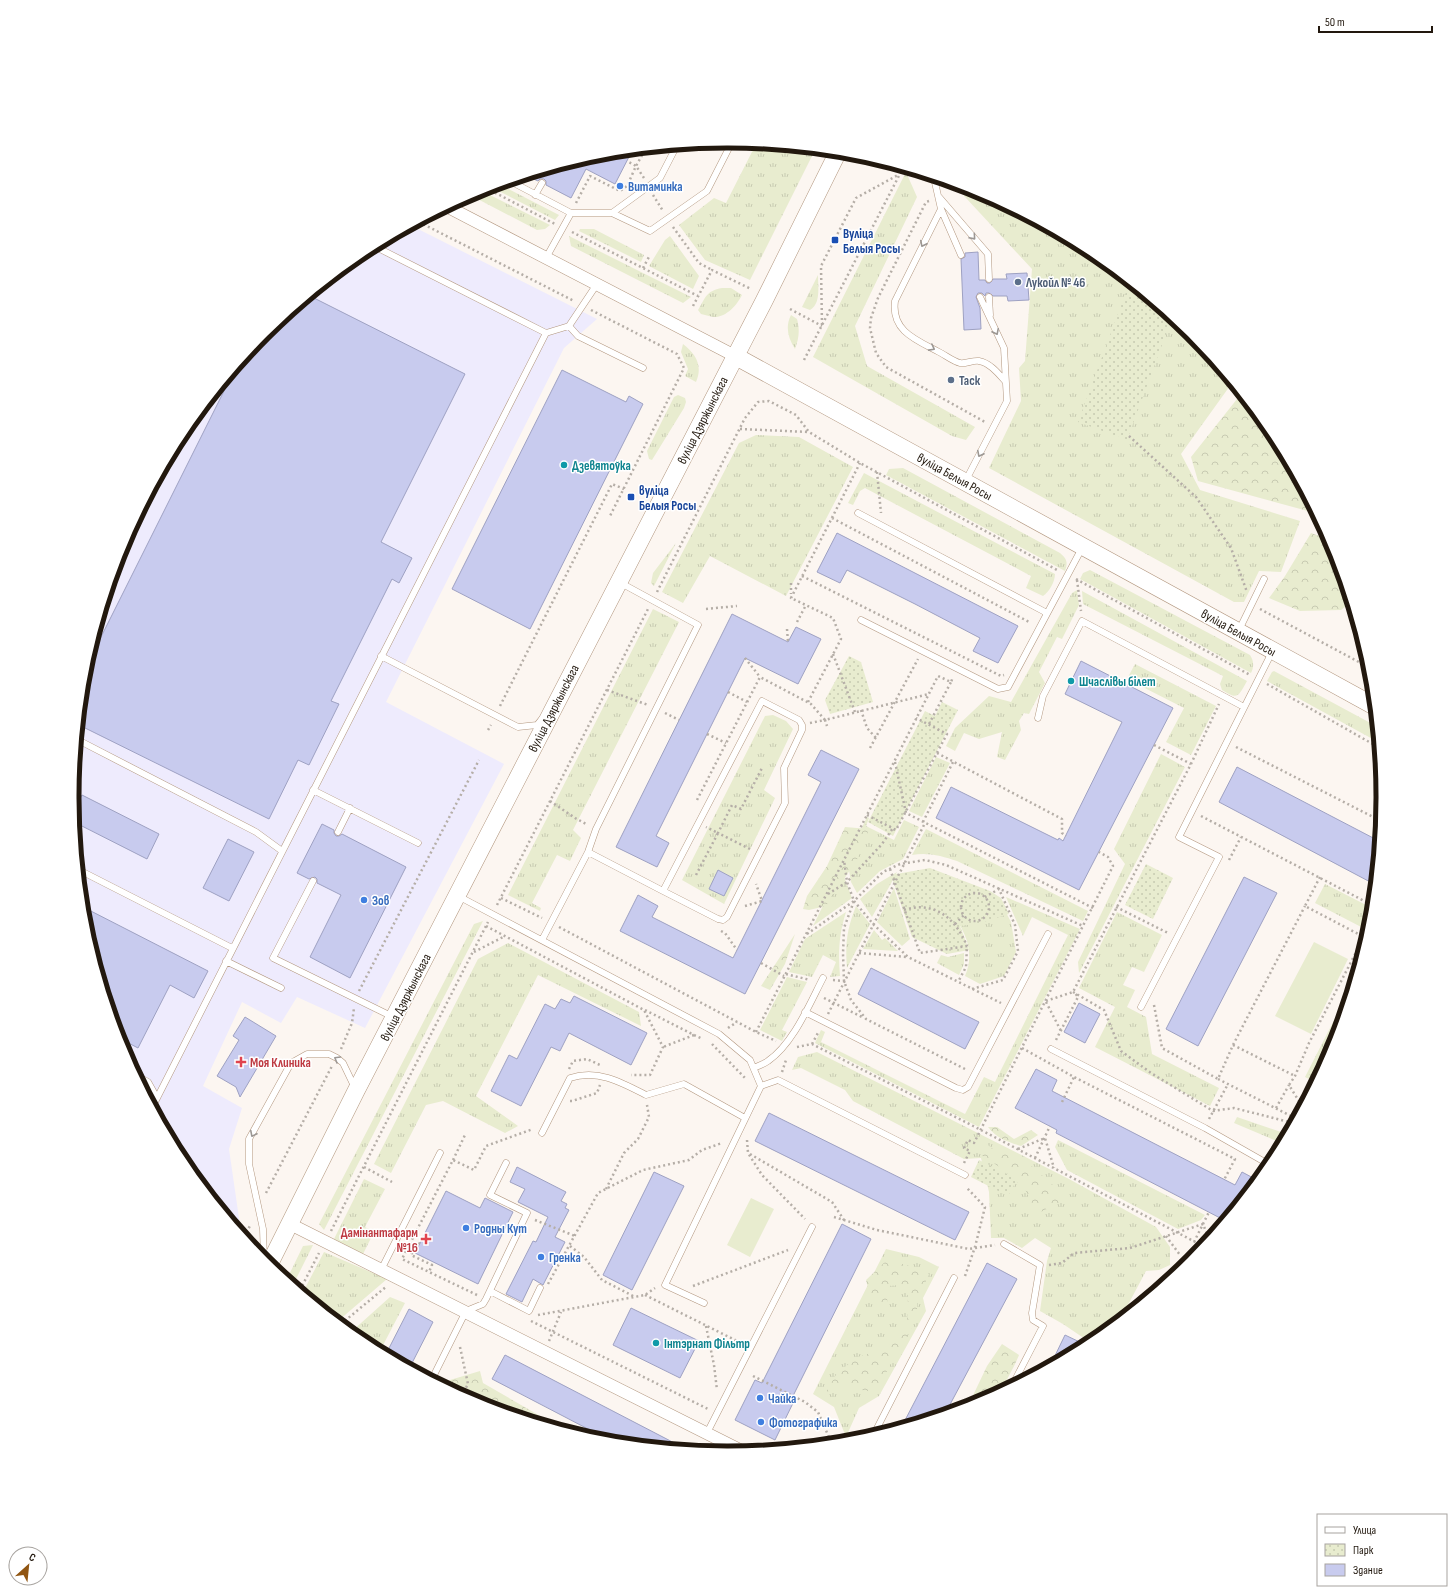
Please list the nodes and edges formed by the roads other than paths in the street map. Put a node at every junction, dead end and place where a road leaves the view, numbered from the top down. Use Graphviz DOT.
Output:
graph roads {
  1 [pos="729,148"];
  2 [pos="674,151"];
  3 [pos="835,158"];
  4 [pos="542,183"];
  5 [pos="935,183"];
  6 [pos="516,184"];
  7 [pos="535,194"];
  8 [pos="939,197"];
  9 [pos="941,209"];
  10 [pos="453,210"];
  11 [pos="571,213"];
  12 [pos="612,213"];
  13 [pos="381,249"];
  14 [pos="961,255"];
  15 [pos="546,258"];
  16 [pos="989,279"];
  17 [pos="597,284"];
  18 [pos="980,297"];
  19 [pos="990,297"];
  20 [pos="990,319"];
  21 [pos="569,326"];
  22 [pos="546,333"];
  23 [pos="736,356"];
  24 [pos="643,368"];
  25 [pos="1005,380"];
  26 [pos="966,482"];
  27 [pos="858,513"];
  28 [pos="1083,546"];
  29 [pos="1264,579"];
  30 [pos="618,582"];
  31 [pos="1048,613"];
  32 [pos="861,620"];
  33 [pos="1238,631"];
  34 [pos="1273,650"];
  35 [pos="381,656"];
  36 [pos="1369,703"];
  37 [pos="554,707"];
  38 [pos="1244,708"];
  39 [pos="1038,718"];
  40 [pos="82,742"];
  41 [pos="313,790"];
  42 [pos="350,808"];
  43 [pos="338,832"];
  44 [pos="418,843"];
  45 [pos="282,852"];
  46 [pos="588,852"];
  47 [pos="84,872"];
  48 [pos="313,881"];
  49 [pos="663,891"];
  50 [pos="457,896"];
  51 [pos="1048,934"];
  52 [pos="542,940"];
  53 [pos="232,948"];
  54 [pos="226,961"];
  55 [pos="823,978"];
  56 [pos="281,988"];
  57 [pos="1141,1006"];
  58 [pos="805,1012"];
  59 [pos="394,1018"];
  60 [pos="1051,1049"];
  61 [pos="754,1068"];
  62 [pos="144,1080"];
  63 [pos="760,1089"];
  64 [pos="356,1091"];
  65 [pos="157,1098"];
  66 [pos="155,1101"];
  67 [pos="745,1118"];
  68 [pos="542,1133"];
  69 [pos="440,1152"];
  70 [pos="1264,1161"];
  71 [pos="506,1162"];
  72 [pos="965,1175"];
  73 [pos="290,1224"];
  74 [pos="812,1227"];
  75 [pos="1004,1244"];
  76 [pos="264,1250"];
  77 [pos="273,1259"];
  78 [pos="382,1270"];
  79 [pos="954,1278"];
  80 [pos="540,1288"];
  81 [pos="490,1291"];
  82 [pos="704,1303"];
  83 [pos="466,1311"];
  84 [pos="433,1375"];
  85 [pos="1016,1378"];
  86 [pos="877,1427"];
  87 [pos="707,1433"];
  88 [pos="728,1446"];
  1 -- 12 [label="lane"];
  2 -- 12 [label="lane"];
  3 -- 23 [label="main road, вуліца Дзяржынскага"];
  4 -- 7 [label="lane"];
  5 -- 8 [label="lane"];
  6 -- 7 [label="lane"];
  7 -- 11 [label="lane"];
  8 -- 9 [label="lane"];
  8 -- 16 [label="lane, one-way"];
  9 -- 14 [label="lane"];
  9 -- 25 [label="lane, one-way"];
  10 -- 15 [label="street, вуліца Белыя Росы"];
  11 -- 12 [label="lane"];
  11 -- 15 [label="lane"];
  13 -- 22 [label="lane"];
  15 -- 17 [label="street, вуліца Белыя Росы"];
  17 -- 21 [label="lane"];
  17 -- 23 [label="street, вуліца Белыя Росы"];
  18 -- 20 [label="lane"];
  19 -- 20 [label="lane"];
  20 -- 25 [label="lane, one-way"];
  21 -- 22 [label="lane"];
  21 -- 24 [label="lane"];
  22 -- 35 [label="lane"];
  23 -- 26 [label="main road, вуліца Белыя Росы"];
  23 -- 30 [label="main road, вуліца Дзяржынскага"];
  25 -- 26 [label="lane, one-way"];
  26 -- 28 [label="main road, вуліца Белыя Росы"];
  27 -- 31 [label="lane"];
  28 -- 31 [label="lane"];
  28 -- 33 [label="main road, вуліца Белыя Росы"];
  29 -- 33 [label="lane"];
  30 -- 37 [label="main road, вуліца Дзяржынскага"];
  30 -- 46 [label="lane"];
  31 -- 32 [label="lane"];
  33 -- 34 [label="main road, вуліца Белыя Росы"];
  34 -- 36 [label="main road, вуліца Белыя Росы"];
  34 -- 38 [label="lane"];
  35 -- 37 [label="lane"];
  35 -- 41 [label="lane"];
  37 -- 50 [label="main road, вуліца Дзяржынскага"];
  38 -- 39 [label="lane"];
  38 -- 57 [label="lane"];
  40 -- 45 [label="lane"];
  41 -- 42 [label="lane"];
  41 -- 45 [label="lane"];
  42 -- 43 [label="lane"];
  42 -- 44 [label="lane"];
  45 -- 53 [label="lane"];
  46 -- 49 [label="lane"];
  46 -- 52 [label="lane"];
  47 -- 53 [label="lane"];
  48 -- 59 [label="lane"];
  49 -- 49 [label="lane"];
  50 -- 52 [label="lane"];
  50 -- 59 [label="main road, вуліца Дзяржынскага"];
  51 -- 58 [label="lane"];
  52 -- 61 [label="lane"];
  53 -- 54 [label="lane"];
  54 -- 56 [label="lane"];
  54 -- 65 [label="lane"];
  55 -- 58 [label="lane"];
  58 -- 61 [label="lane"];
  59 -- 64 [label="main road, вуліца Дзяржынскага"];
  60 -- 70 [label="lane"];
  61 -- 63 [label="lane"];
  62 -- 65 [label="lane"];
  63 -- 67 [label="lane"];
  63 -- 72 [label="lane"];
  64 -- 73 [label="main road, вуліца Дзяржынскага"];
  64 -- 76 [label="lane, one-way"];
  65 -- 66 [label="lane"];
  67 -- 68 [label="lane"];
  67 -- 82 [label="lane"];
  69 -- 78 [label="lane"];
  71 -- 81 [label="lane"];
  73 -- 77 [label="main road, вуліца Дзяржынскага"];
  73 -- 78 [label="street"];
  74 -- 87 [label="lane"];
  75 -- 85 [label="lane"];
  78 -- 83 [label="street"];
  79 -- 86 [label="lane"];
  80 -- 81 [label="lane"];
  81 -- 83 [label="lane"];
  83 -- 84 [label="lane"];
  83 -- 87 [label="street"];
  87 -- 88 [label="street"];
}
